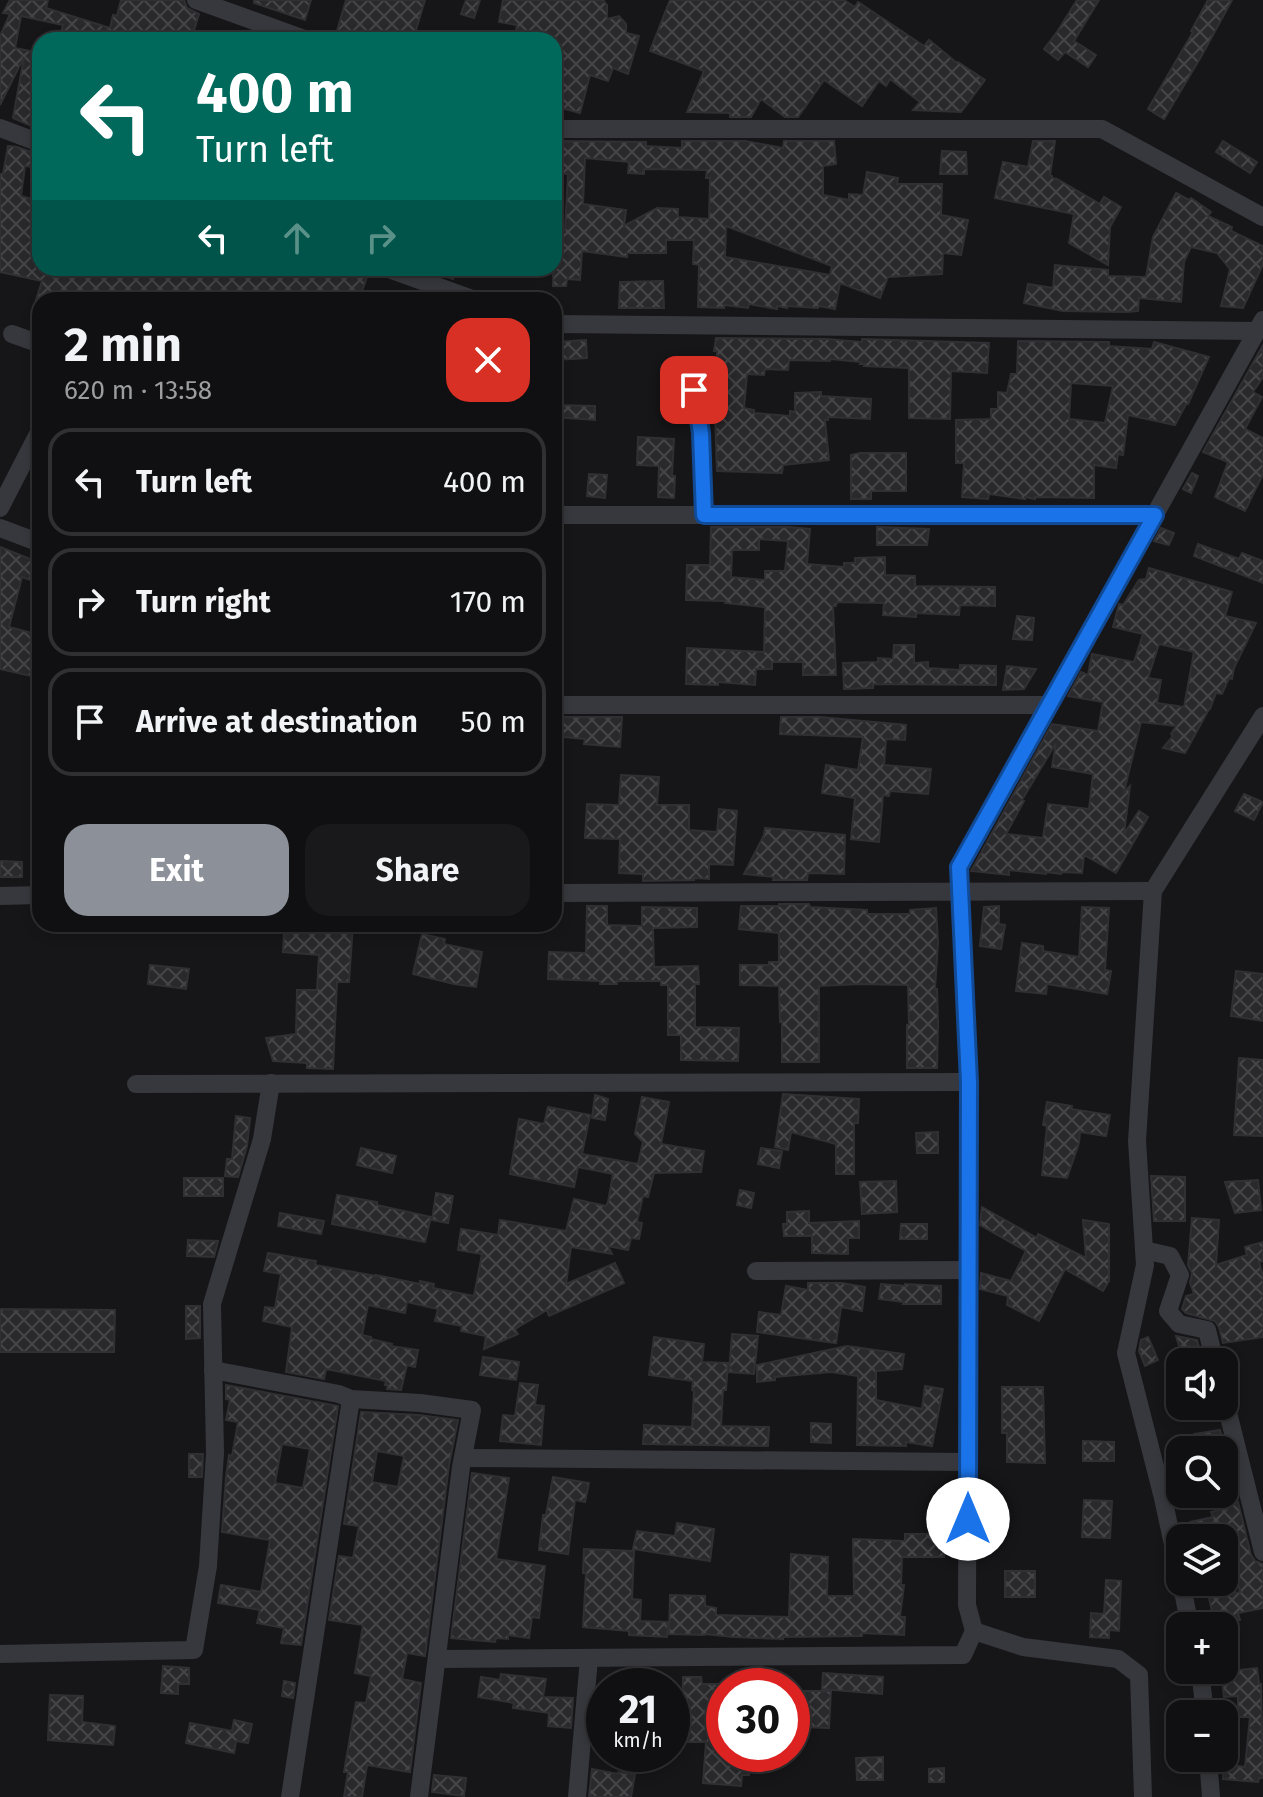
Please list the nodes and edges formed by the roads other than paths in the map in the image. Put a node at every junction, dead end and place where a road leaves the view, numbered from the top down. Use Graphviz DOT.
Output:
graph roads {
  1 [pos="196,0"];
  2 [pos="285,32"];
  3 [pos="0,128"];
  4 [pos="562,129"];
  5 [pos="32,140"];
  6 [pos="1263,217"];
  7 [pos="408,276"];
  8 [pos="453,292"];
  9 [pos="562,324"];
  10 [pos="1260,325"];
  11 [pos="12,334"];
  12 [pos="32,341"];
  13 [pos="694,390"];
  14 [pos="32,446"];
  15 [pos="0,508"];
  16 [pos="562,515"];
  17 [pos="704,515"];
  18 [pos="1155,515"];
  19 [pos="0,528"];
  20 [pos="32,540"];
  21 [pos="562,705"];
  22 [pos="1049,705"];
  23 [pos="1263,716"];
  24 [pos="960,891"];
  25 [pos="1153,891"];
  26 [pos="562,893"];
  27 [pos="32,895"];
  28 [pos="0,896"];
  29 [pos="969,1082"];
  30 [pos="271,1083"];
  31 [pos="136,1084"];
  32 [pos="1144,1250"];
  33 [pos="968,1270"];
  34 [pos="756,1271"];
  35 [pos="1212,1348"];
  36 [pos="213,1370"];
  37 [pos="351,1399"];
  38 [pos="1230,1420"];
  39 [pos="463,1458"];
  40 [pos="968,1462"];
  41 [pos="1168,1524"];
  42 [pos="1263,1552"];
  43 [pos="974,1631"];
  44 [pos="0,1654"];
  45 [pos="589,1658"];
  46 [pos="438,1659"];
  47 [pos="1209,1772"];
  48 [pos="290,1797"];
  49 [pos="419,1797"];
  50 [pos="577,1797"];
  51 [pos="1143,1797"];
  52 [pos="1211,1797"];
  1 -- 2 [label="street"];
  3 -- 5 [label="street"];
  4 -- 6 [label="street"];
  7 -- 8 [label="street"];
  9 -- 10 [label="street"];
  10 -- 18 [label="street"];
  11 -- 12 [label="street"];
  13 -- 17 [label="street"];
  14 -- 15 [label="street"];
  16 -- 17 [label="street"];
  17 -- 18 [label="street"];
  18 -- 22 [label="street"];
  19 -- 20 [label="street"];
  21 -- 22 [label="street"];
  22 -- 24 [label="street"];
  23 -- 25 [label="street"];
  24 -- 25 [label="street"];
  24 -- 26 [label="street"];
  24 -- 29 [label="street"];
  25 -- 32 [label="street"];
  27 -- 28 [label="street"];
  29 -- 30 [label="street"];
  29 -- 33 [label="street"];
  30 -- 31 [label="street"];
  30 -- 36 [label="street"];
  32 -- 35 [label="street"];
  32 -- 41 [label="street"];
  33 -- 34 [label="street"];
  33 -- 40 [label="street"];
  36 -- 37 [label="street"];
  36 -- 44 [label="street"];
  37 -- 39 [label="street"];
  37 -- 48 [label="street"];
  38 -- 42 [label="street"];
  39 -- 40 [label="street"];
  39 -- 46 [label="street"];
  40 -- 43 [label="street"];
  43 -- 45 [label="street"];
  43 -- 51 [label="street"];
  45 -- 46 [label="street"];
  45 -- 50 [label="street"];
  46 -- 49 [label="street"];
  47 -- 52 [label="street"];
}
